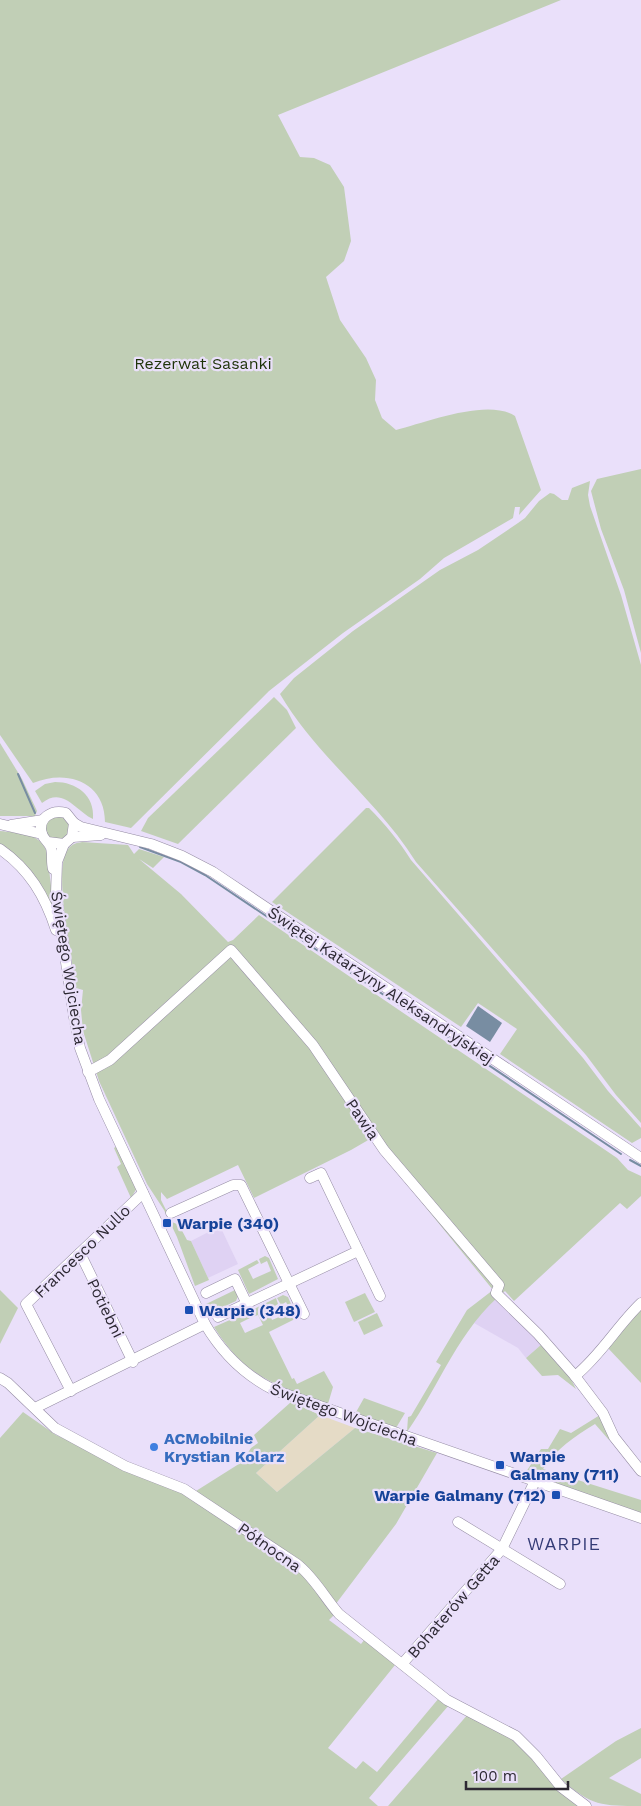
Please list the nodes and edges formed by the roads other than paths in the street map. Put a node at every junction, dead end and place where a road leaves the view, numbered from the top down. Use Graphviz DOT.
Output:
graph roads {
  1 [pos="43,820"];
  2 [pos="74,823"];
  3 [pos="0,824"];
  4 [pos="11,825"];
  5 [pos="109,835"];
  6 [pos="72,837"];
  7 [pos="45,838"];
  8 [pos="64,844"];
  9 [pos="0,849"];
  10 [pos="55,880"];
  11 [pos="64,952"];
  12 [pos="88,1072"];
  13 [pos="641,1158"];
  14 [pos="310,1178"];
  15 [pos="143,1193"];
  16 [pos="171,1214"];
  17 [pos="358,1251"];
  18 [pos="80,1253"];
  19 [pos="289,1284"];
  20 [pos="206,1292"];
  21 [pos="380,1296"];
  22 [pos="641,1303"];
  23 [pos="247,1304"];
  24 [pos="304,1314"];
  25 [pos="218,1317"];
  26 [pos="206,1324"];
  27 [pos="133,1362"];
  28 [pos="575,1376"];
  29 [pos="0,1378"];
  30 [pos="71,1391"];
  31 [pos="35,1408"];
  32 [pos="641,1471"];
  33 [pos="534,1481"];
  34 [pos="641,1518"];
  35 [pos="458,1522"];
  36 [pos="502,1548"];
  37 [pos="560,1584"];
  38 [pos="403,1663"];
  39 [pos="586,1806"];
  1 -- 2 [label="street"];
  1 -- 4 [label="street"];
  1 -- 7 [label="street"];
  2 -- 5 [label="street, Świętej Katarzyny Aleksandryjskiej"];
  2 -- 6 [label="street"];
  3 -- 4 [label="street"];
  4 -- 7 [label="street"];
  5 -- 6 [label="street, Świętej Katarzyny Aleksandryjskiej"];
  5 -- 13 [label="street, Świętej Katarzyny Aleksandryjskiej"];
  6 -- 8 [label="street"];
  7 -- 8 [label="street"];
  7 -- 10 [label="street, Świętego Wojciecha"];
  8 -- 10 [label="street, Świętego Wojciecha"];
  9 -- 11 [label="street"];
  10 -- 11 [label="street, Świętego Wojciecha"];
  11 -- 12 [label="street, Świętego Wojciecha"];
  12 -- 15 [label="street, Świętego Wojciecha"];
  12 -- 28 [label="street, Pawia"];
  14 -- 17 [label="street"];
  15 -- 18 [label="street, Francesco Nullo"];
  15 -- 26 [label="street, Świętego Wojciecha"];
  16 -- 19 [label="street"];
  17 -- 19 [label="street"];
  17 -- 21 [label="street"];
  18 -- 27 [label="street, Potiebni"];
  18 -- 30 [label="street, Francesco Nullo"];
  19 -- 23 [label="street"];
  19 -- 24 [label="street"];
  20 -- 23 [label="street"];
  22 -- 28 [label="street"];
  23 -- 25 [label="street"];
  26 -- 27 [label="street"];
  26 -- 33 [label="street, Świętego Wojciecha"];
  27 -- 30 [label="street"];
  28 -- 32 [label="street, Pawia"];
  29 -- 31 [label="street, Północna"];
  30 -- 31 [label="street"];
  31 -- 38 [label="street, Północna"];
  33 -- 34 [label="street, Świętego Wojciecha"];
  33 -- 36 [label="street, Bohaterów Getta"];
  35 -- 36 [label="street, Bohaterów Getta"];
  36 -- 37 [label="street, Bohaterów Getta"];
  36 -- 38 [label="street, Bohaterów Getta"];
  38 -- 39 [label="street, Północna"];
}
